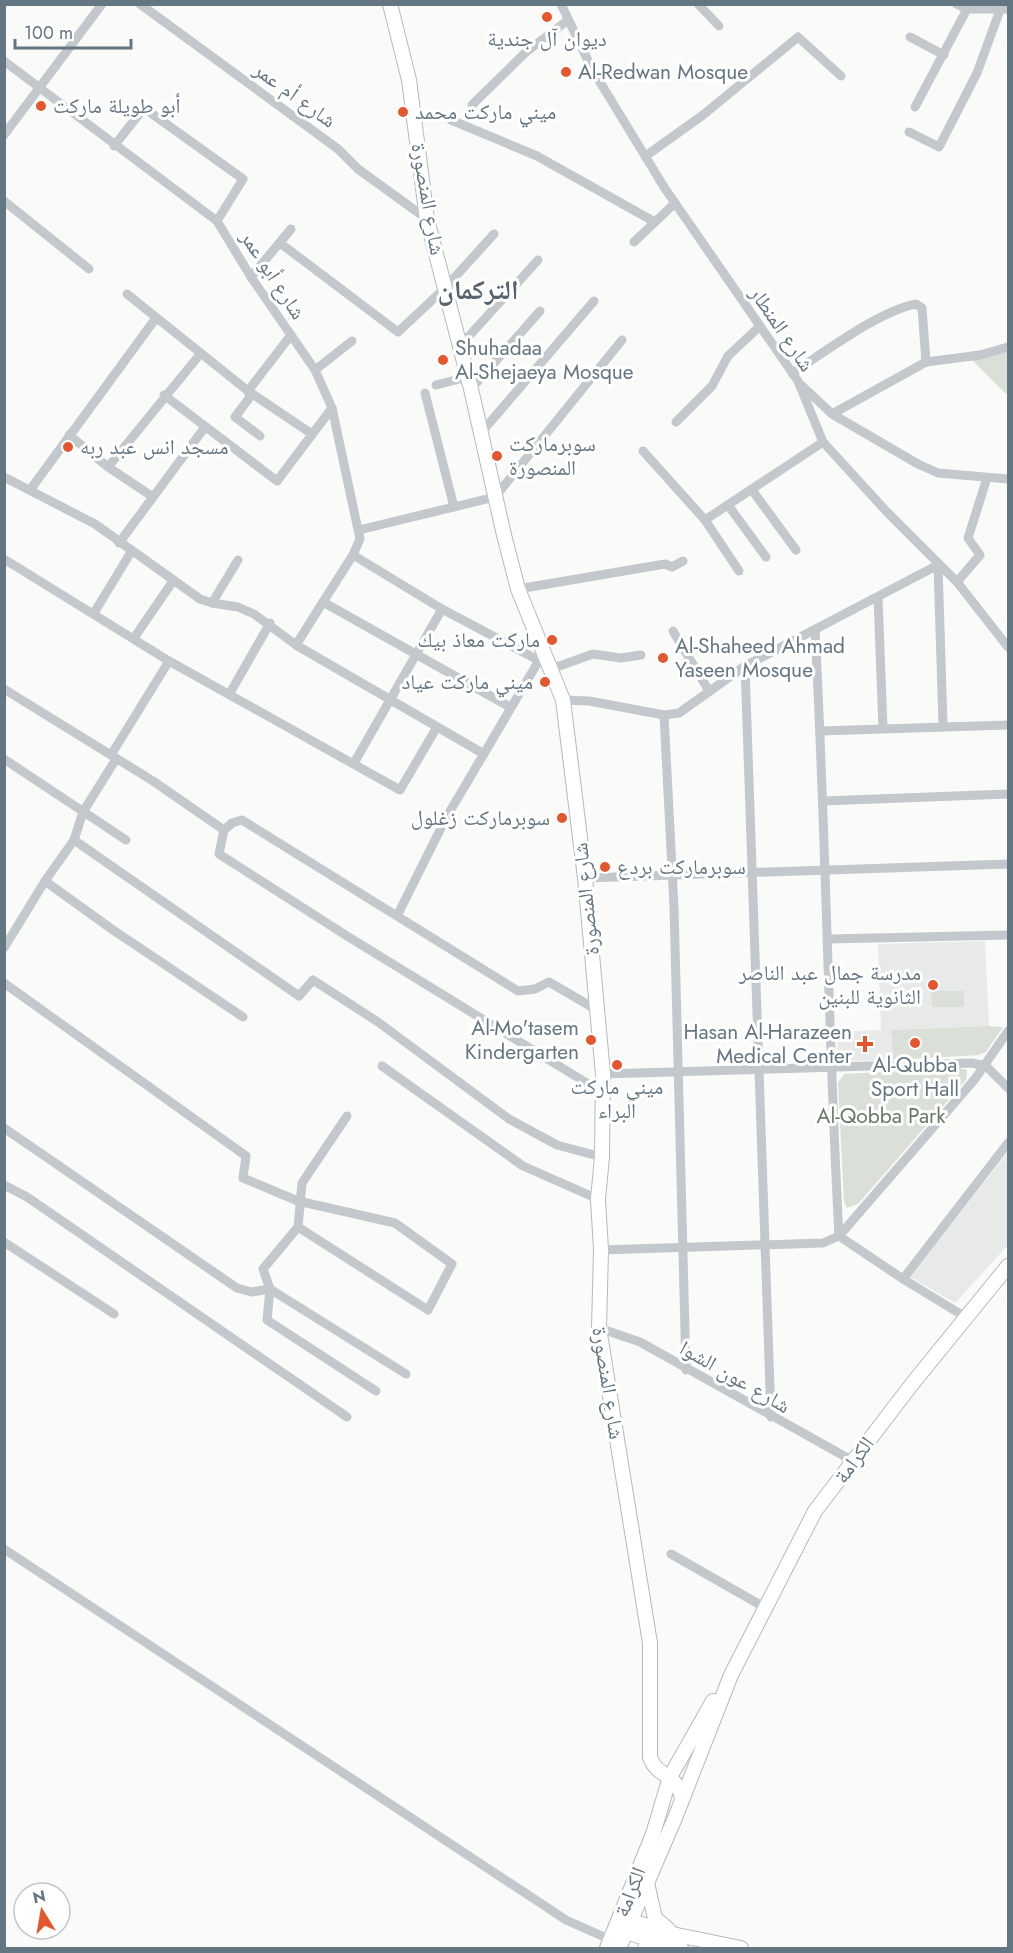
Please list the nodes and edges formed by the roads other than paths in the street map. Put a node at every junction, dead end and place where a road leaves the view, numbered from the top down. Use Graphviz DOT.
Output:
graph roads {
  1 [pos="140,4"];
  2 [pos="390,4"];
  3 [pos="561,4"];
  4 [pos="698,4"];
  5 [pos="956,4"];
  6 [pos="98,6"];
  7 [pos="967,9"];
  8 [pos="1004,10"];
  9 [pos="568,20"];
  10 [pos="719,26"];
  11 [pos="910,37"];
  12 [pos="944,55"];
  13 [pos="4,61"];
  14 [pos="841,76"];
  15 [pos="40,87"];
  16 [pos="472,105"];
  17 [pos="915,107"];
  18 [pos="451,120"];
  19 [pos="909,132"];
  20 [pos="4,135"];
  21 [pos="114,146"];
  22 [pos="647,155"];
  23 [pos="4,201"];
  24 [pos="675,203"];
  25 [pos="427,219"];
  26 [pos="217,221"];
  27 [pos="653,221"];
  28 [pos="291,229"];
  29 [pos="494,234"];
  30 [pos="634,242"];
  31 [pos="280,243"];
  32 [pos="538,260"];
  33 [pos="89,269"];
  34 [pos="251,277"];
  35 [pos="445,288"];
  36 [pos="127,294"];
  37 [pos="594,301"];
  38 [pos="540,311"];
  39 [pos="156,318"];
  40 [pos="760,326"];
  41 [pos="291,335"];
  42 [pos="352,340"];
  43 [pos="622,340"];
  44 [pos="460,346"];
  45 [pos="1008,347"];
  46 [pos="201,353"];
  47 [pos="926,362"];
  48 [pos="315,370"];
  49 [pos="795,377"];
  50 [pos="469,383"];
  51 [pos="436,385"];
  52 [pos="248,391"];
  53 [pos="425,393"];
  54 [pos="164,395"];
  55 [pos="333,408"];
  56 [pos="832,414"];
  57 [pos="676,422"];
  58 [pos="205,427"];
  59 [pos="312,434"];
  60 [pos="480,434"];
  61 [pos="69,435"];
  62 [pos="260,436"];
  63 [pos="823,442"];
  64 [pos="644,451"];
  65 [pos="108,466"];
  66 [pos="4,477"];
  67 [pos="987,478"];
  68 [pos="1008,479"];
  69 [pos="30,490"];
  70 [pos="752,490"];
  71 [pos="153,497"];
  72 [pos="495,497"];
  73 [pos="728,505"];
  74 [pos="454,507"];
  75 [pos="705,520"];
  76 [pos="359,530"];
  77 [pos="119,543"];
  78 [pos="796,550"];
  79 [pos="131,552"];
  80 [pos="353,555"];
  81 [pos="766,557"];
  82 [pos="4,559"];
  83 [pos="238,560"];
  84 [pos="683,561"];
  85 [pos="938,565"];
  86 [pos="739,571"];
  87 [pos="173,581"];
  88 [pos="957,582"];
  89 [pos="518,589"];
  90 [pos="878,598"];
  91 [pos="323,602"];
  92 [pos="212,603"];
  93 [pos="442,609"];
  94 [pos="94,613"];
  95 [pos="270,623"];
  96 [pos="815,630"];
  97 [pos="673,631"];
  98 [pos="134,638"];
  99 [pos="296,645"];
  100 [pos="1008,647"];
  101 [pos="417,654"];
  102 [pos="641,655"];
  103 [pos="541,657"];
  104 [pos="169,661"];
  105 [pos="745,666"];
  106 [pos="551,669"];
  107 [pos="4,689"];
  108 [pos="709,691"];
  109 [pos="231,693"];
  110 [pos="391,699"];
  111 [pos="563,700"];
  112 [pos="510,707"];
  113 [pos="664,715"];
  114 [pos="1008,725"];
  115 [pos="943,726"];
  116 [pos="437,727"];
  117 [pos="883,729"];
  118 [pos="820,731"];
  119 [pos="484,754"];
  120 [pos="113,757"];
  121 [pos="4,759"];
  122 [pos="354,763"];
  123 [pos="1008,794"];
  124 [pos="822,801"];
  125 [pos="83,812"];
  126 [pos="224,830"];
  127 [pos="74,840"];
  128 [pos="126,840"];
  129 [pos="1008,864"];
  130 [pos="825,870"];
  131 [pos="754,872"];
  132 [pos="672,874"];
  133 [pos="585,878"];
  134 [pos="45,881"];
  135 [pos="398,914"];
  136 [pos="1008,934"];
  137 [pos="829,939"];
  138 [pos="4,948"];
  139 [pos="4,983"];
  140 [pos="597,1010"];
  141 [pos="243,1017"];
  142 [pos="1008,1030"];
  143 [pos="382,1066"];
  144 [pos="986,1066"];
  145 [pos="830,1067"];
  146 [pos="760,1070"];
  147 [pos="677,1071"];
  148 [pos="603,1074"];
  149 [pos="1008,1088"];
  150 [pos="603,1093"];
  151 [pos="347,1116"];
  152 [pos="4,1128"];
  153 [pos="1008,1143"];
  154 [pos="602,1156"];
  155 [pos="4,1185"];
  156 [pos="598,1199"];
  157 [pos="298,1201"];
  158 [pos="298,1227"];
  159 [pos="839,1236"];
  160 [pos="4,1242"];
  161 [pos="766,1244"];
  162 [pos="682,1246"];
  163 [pos="601,1250"];
  164 [pos="1008,1266"];
  165 [pos="903,1280"];
  166 [pos="270,1289"];
  167 [pos="114,1314"];
  168 [pos="967,1318"];
  169 [pos="598,1328"];
  170 [pos="686,1370"];
  171 [pos="406,1374"];
  172 [pos="376,1391"];
  173 [pos="347,1417"];
  174 [pos="771,1418"];
  175 [pos="852,1461"];
  176 [pos="4,1550"];
  177 [pos="671,1554"];
  178 [pos="764,1607"];
  179 [pos="731,1675"];
  180 [pos="670,1777"];
  181 [pos="682,1798"];
  182 [pos="647,1881"];
  183 [pos="618,1934"];
  184 [pos="676,1943"];
  185 [pos="645,1948"];
  186 [pos="741,1948"];
  1 -- 25 [label="street, شارع أم عمر"];
  2 -- 25 [label="main road, شارع المنصورة"];
  3 -- 9 [label="street, شارع المنطار"];
  4 -- 10 [label="street"];
  5 -- 7 [label="street"];
  6 -- 15 [label="street"];
  7 -- 8 [label="street"];
  7 -- 12 [label="street"];
  8 -- 19 [label="street"];
  9 -- 16 [label="street"];
  9 -- 22 [label="street, شارع المنطار"];
  11 -- 12 [label="street"];
  12 -- 17 [label="street"];
  13 -- 15 [label="street, شارع أبو عمر"];
  14 -- 22 [label="street"];
  15 -- 20 [label="street"];
  15 -- 21 [label="street, شارع أبو عمر"];
  18 -- 27 [label="street"];
  21 -- 26 [label="street, شارع أبو عمر"];
  21 -- 26 [label="street"];
  22 -- 24 [label="street, شارع المنطار"];
  23 -- 33 [label="street"];
  24 -- 27 [label="street"];
  24 -- 40 [label="street, شارع المنطار"];
  25 -- 35 [label="main road, شارع المنصورة"];
  26 -- 34 [label="street, شارع أبو عمر"];
  27 -- 30 [label="street"];
  28 -- 31 [label="street"];
  29 -- 35 [label="street"];
  31 -- 34 [label="street"];
  31 -- 35 [label="street"];
  32 -- 44 [label="street"];
  34 -- 41 [label="street, شارع أبو عمر"];
  35 -- 44 [label="main road, شارع المنصورة"];
  36 -- 39 [label="street"];
  37 -- 60 [label="street"];
  38 -- 50 [label="street"];
  39 -- 46 [label="street"];
  39 -- 61 [label="street"];
  40 -- 49 [label="street, شارع المنطار"];
  40 -- 57 [label="street"];
  41 -- 48 [label="street, شارع أبو عمر"];
  41 -- 52 [label="street"];
  42 -- 48 [label="street"];
  43 -- 72 [label="street"];
  44 -- 50 [label="main road, شارع المنصورة"];
  45 -- 47 [label="street"];
  46 -- 52 [label="street"];
  46 -- 54 [label="street"];
  47 -- 49 [label="street"];
  47 -- 56 [label="street"];
  48 -- 55 [label="street, شارع أبو عمر"];
  49 -- 56 [label="street"];
  49 -- 63 [label="street, شارع المنطار"];
  50 -- 51 [label="street"];
  50 -- 60 [label="main road, شارع المنصورة"];
  52 -- 59 [label="street"];
  52 -- 62 [label="street"];
  53 -- 74 [label="street"];
  54 -- 58 [label="street"];
  54 -- 65 [label="street"];
  55 -- 59 [label="street"];
  55 -- 76 [label="street, شارع أبو عمر"];
  56 -- 67 [label="street"];
  58 -- 59 [label="street"];
  58 -- 71 [label="street"];
  60 -- 72 [label="main road, شارع المنصورة"];
  61 -- 65 [label="street"];
  61 -- 69 [label="street"];
  63 -- 70 [label="street"];
  63 -- 85 [label="street, شارع المنطار"];
  64 -- 75 [label="street"];
  65 -- 71 [label="street"];
  66 -- 69 [label="street"];
  67 -- 68 [label="street"];
  67 -- 88 [label="street"];
  69 -- 77 [label="street"];
  70 -- 73 [label="street"];
  70 -- 78 [label="street"];
  71 -- 77 [label="street"];
  72 -- 74 [label="street"];
  72 -- 89 [label="main road, شارع المنصورة"];
  73 -- 75 [label="street"];
  73 -- 81 [label="street"];
  74 -- 76 [label="street"];
  75 -- 86 [label="street"];
  76 -- 80 [label="street, شارع أبو عمر"];
  77 -- 79 [label="street"];
  79 -- 87 [label="street"];
  79 -- 94 [label="street"];
  80 -- 91 [label="street, شارع أبو عمر"];
  80 -- 93 [label="street"];
  82 -- 94 [label="street"];
  83 -- 92 [label="street"];
  84 -- 89 [label="street"];
  85 -- 88 [label="street, شارع المنطار"];
  85 -- 90 [label="street"];
  85 -- 115 [label="street"];
  87 -- 92 [label="street"];
  87 -- 98 [label="street"];
  88 -- 100 [label="street, شارع المنطار"];
  89 -- 103 [label="main road, شارع المنصورة"];
  90 -- 96 [label="street"];
  90 -- 117 [label="street"];
  91 -- 99 [label="street, شارع أبو عمر"];
  91 -- 101 [label="street"];
  92 -- 95 [label="street"];
  93 -- 101 [label="street"];
  93 -- 103 [label="street"];
  94 -- 98 [label="street"];
  95 -- 99 [label="street"];
  95 -- 109 [label="street"];
  96 -- 105 [label="street"];
  96 -- 118 [label="street"];
  97 -- 108 [label="street"];
  98 -- 104 [label="street"];
  99 -- 110 [label="street"];
  101 -- 110 [label="street"];
  101 -- 112 [label="street"];
  102 -- 106 [label="street"];
  103 -- 106 [label="main road, شارع المنصورة"];
  103 -- 112 [label="street"];
  104 -- 109 [label="street"];
  104 -- 120 [label="street"];
  105 -- 108 [label="street"];
  105 -- 131 [label="street"];
  106 -- 111 [label="main road, شارع المنصورة"];
  107 -- 120 [label="street"];
  108 -- 113 [label="street"];
  109 -- 122 [label="street"];
  110 -- 116 [label="street"];
  110 -- 122 [label="street"];
  111 -- 113 [label="street"];
  111 -- 133 [label="main road, شارع المنصورة"];
  112 -- 119 [label="street"];
  113 -- 132 [label="street"];
  114 -- 115 [label="street"];
  115 -- 117 [label="street"];
  116 -- 119 [label="street"];
  116 -- 122 [label="street"];
  117 -- 118 [label="street"];
  118 -- 124 [label="street"];
  119 -- 135 [label="street"];
  120 -- 125 [label="street"];
  120 -- 126 [label="street"];
  121 -- 125 [label="street"];
  123 -- 124 [label="street"];
  124 -- 130 [label="street"];
  125 -- 127 [label="street"];
  125 -- 128 [label="street"];
  126 -- 135 [label="street"];
  126 -- 150 [label="street"];
  127 -- 134 [label="street"];
  127 -- 154 [label="street"];
  129 -- 130 [label="street"];
  130 -- 131 [label="street"];
  130 -- 137 [label="street"];
  131 -- 132 [label="street"];
  131 -- 146 [label="street"];
  132 -- 133 [label="street"];
  132 -- 147 [label="street"];
  133 -- 140 [label="main road, شارع المنصورة"];
  134 -- 138 [label="street"];
  134 -- 141 [label="street"];
  135 -- 140 [label="street"];
  136 -- 137 [label="street"];
  137 -- 145 [label="street"];
  139 -- 157 [label="street"];
  140 -- 148 [label="main road, شارع المنصورة"];
  142 -- 144 [label="street"];
  143 -- 156 [label="street"];
  144 -- 145 [label="street"];
  144 -- 149 [label="street"];
  144 -- 159 [label="street"];
  145 -- 146 [label="street"];
  145 -- 159 [label="street"];
  146 -- 147 [label="street"];
  146 -- 161 [label="street"];
  147 -- 148 [label="street"];
  147 -- 162 [label="street"];
  148 -- 150 [label="main road, شارع المنصورة"];
  150 -- 154 [label="main road, شارع المنصورة"];
  151 -- 157 [label="street"];
  152 -- 166 [label="street"];
  153 -- 165 [label="street"];
  154 -- 156 [label="main road, شارع المنصورة"];
  155 -- 173 [label="street"];
  156 -- 163 [label="main road, شارع المنصورة"];
  157 -- 158 [label="street"];
  157 -- 158 [label="street"];
  158 -- 166 [label="street"];
  159 -- 161 [label="street"];
  159 -- 165 [label="street"];
  160 -- 167 [label="street"];
  161 -- 162 [label="street"];
  161 -- 174 [label="street"];
  162 -- 163 [label="street"];
  162 -- 170 [label="street"];
  163 -- 169 [label="main road, شارع المنصورة"];
  164 -- 168 [label="main road, الكرامة"];
  165 -- 168 [label="street"];
  166 -- 171 [label="street"];
  166 -- 172 [label="street"];
  168 -- 175 [label="main road, الكرامة"];
  169 -- 170 [label="street, شارع عون الشوا"];
  169 -- 180 [label="main road, شارع المنصورة"];
  170 -- 174 [label="street, شارع عون الشوا"];
  174 -- 175 [label="street, شارع عون الشوا"];
  175 -- 178 [label="main road, الكرامة"];
  176 -- 183 [label="street"];
  177 -- 178 [label="street"];
  178 -- 179 [label="main road, الكرامة"];
  179 -- 180 [label="main road, الكرامة"];
  179 -- 181 [label="main road, الكرامة"];
  180 -- 181 [label="main road, شارع المنصورة"];
  180 -- 183 [label="main road, الكرامة"];
  181 -- 182 [label="main road, الكرامة"];
  182 -- 183 [label="main road, الكرامة"];
  182 -- 184 [label="main road"];
  183 -- 184 [label="main road"];
  184 -- 185 [label="main road"];
  184 -- 186 [label="main road"];
}
